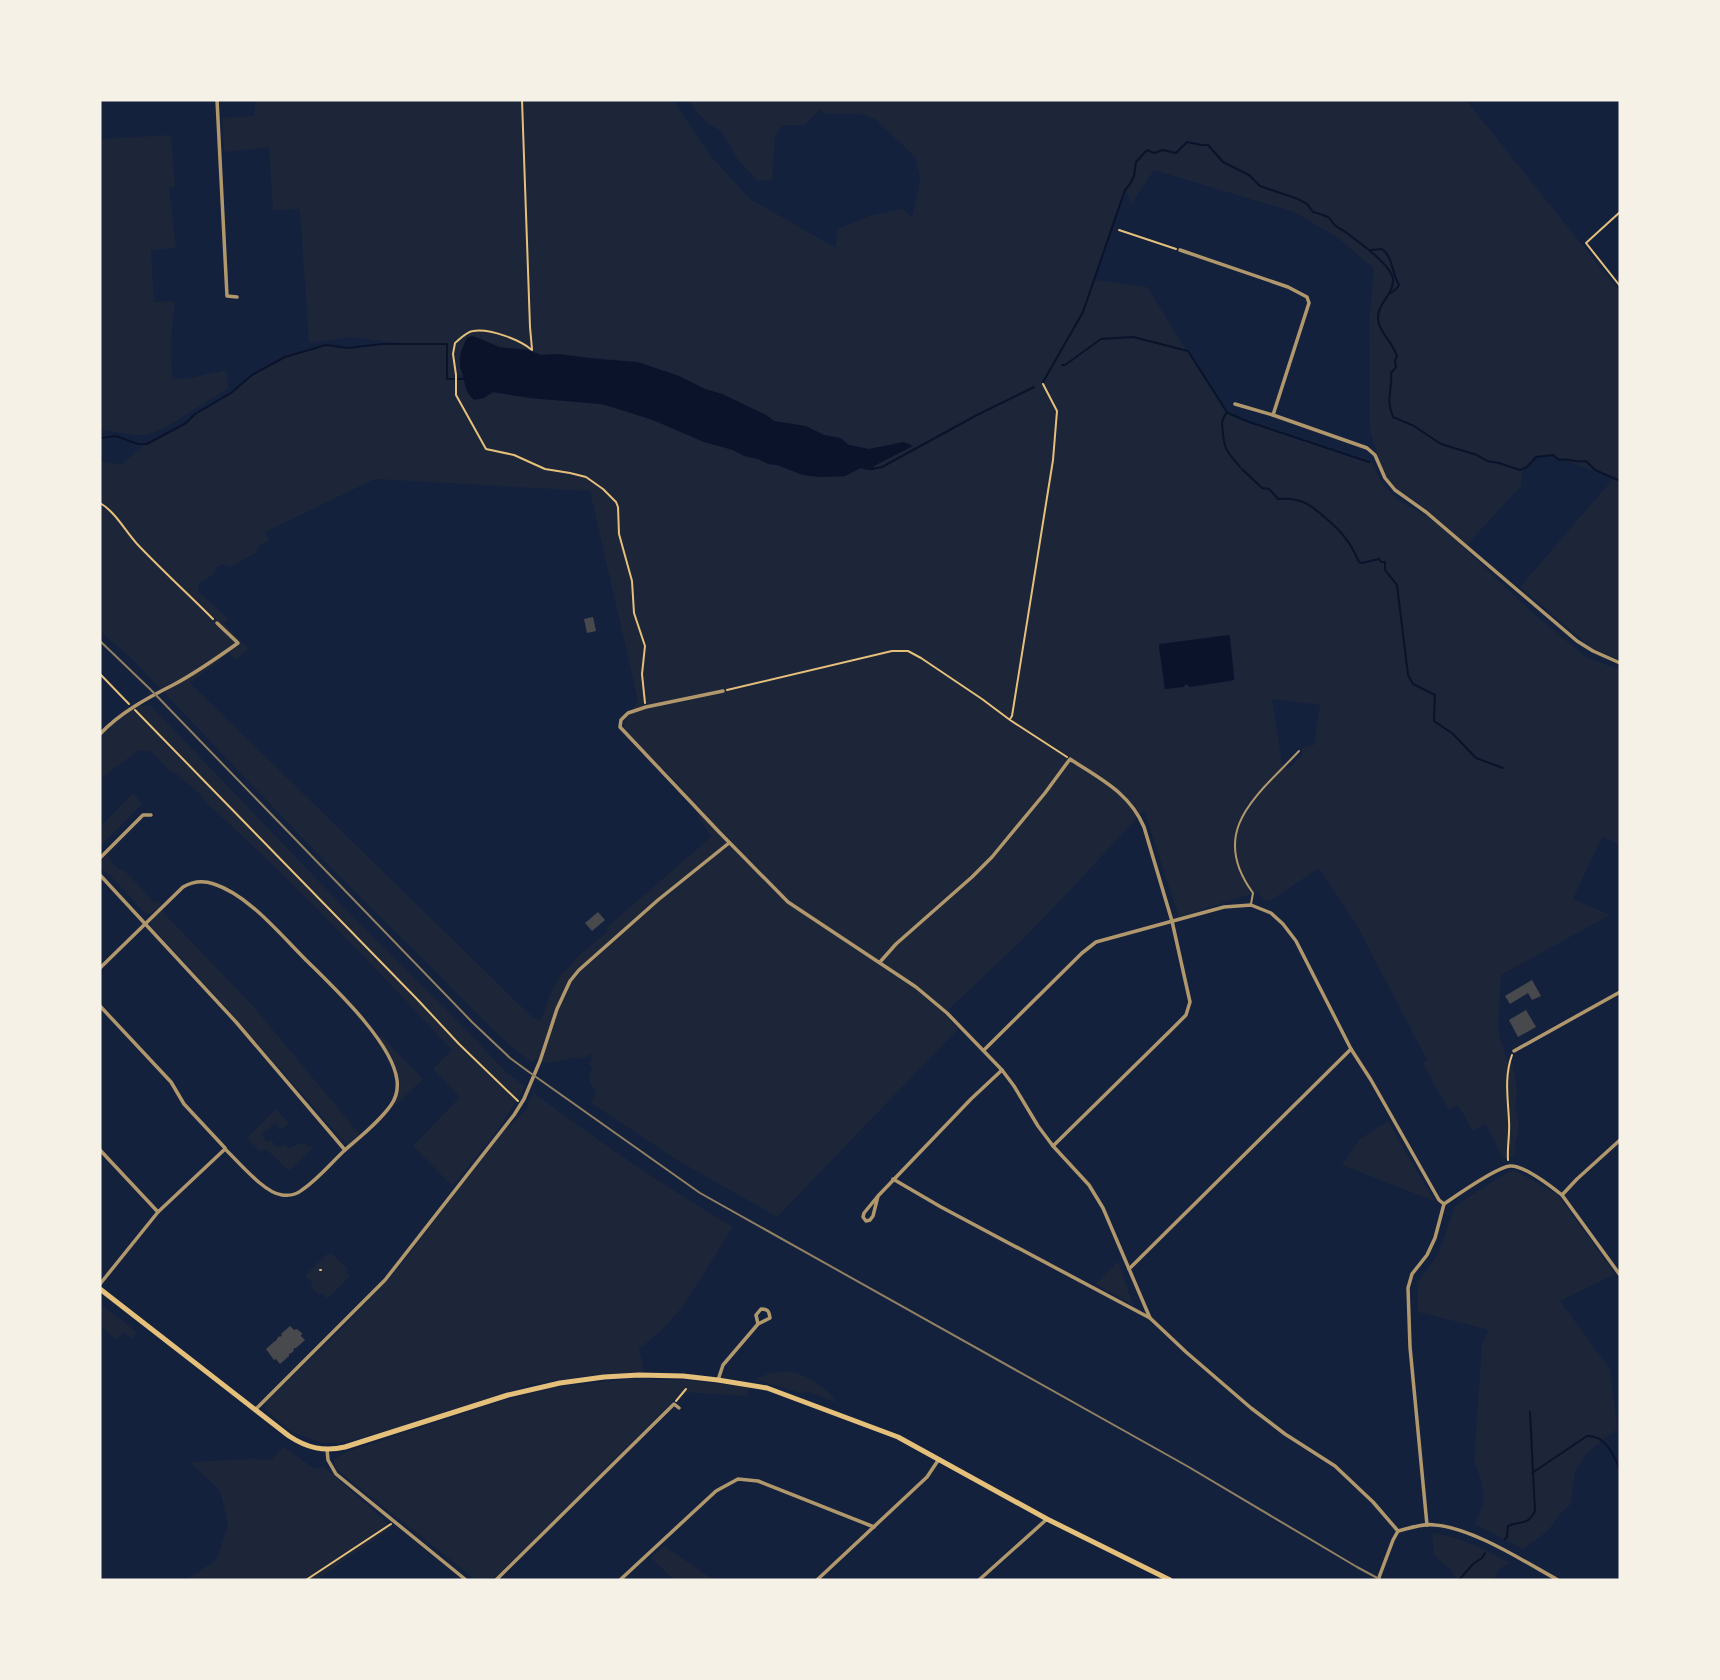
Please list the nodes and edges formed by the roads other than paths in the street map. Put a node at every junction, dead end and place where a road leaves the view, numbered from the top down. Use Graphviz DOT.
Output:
graph roads {
  1 [pos="217,100"];
  2 [pos="1180,250"];
  3 [pos="237,297"];
  4 [pos="1235,404"];
  5 [pos="1273,415"];
  6 [pos="216,623"];
  7 [pos="1620,663"];
  8 [pos="723,691"];
  9 [pos="100,734"];
  10 [pos="1299,751"];
  11 [pos="151,815"];
  12 [pos="729,843"];
  13 [pos="100,858"];
  14 [pos="100,875"];
  15 [pos="1251,905"];
  16 [pos="1172,920"];
  17 [pos="146,924"];
  18 [pos="880,962"];
  19 [pos="100,968"];
  20 [pos="1620,992"];
  21 [pos="100,1006"];
  22 [pos="1351,1049"];
  23 [pos="984,1050"];
  24 [pos="1514,1051"];
  25 [pos="1002,1070"];
  26 [pos="1620,1140"];
  27 [pos="1053,1146"];
  28 [pos="225,1149"];
  29 [pos="100,1150"];
  30 [pos="346,1150"];
  31 [pos="893,1179"];
  32 [pos="1562,1195"];
  33 [pos="878,1196"];
  34 [pos="1444,1204"];
  35 [pos="158,1212"];
  36 [pos="1620,1262"];
  37 [pos="1614,1267"];
  38 [pos="1129,1269"];
  39 [pos="1620,1275"];
  40 [pos="100,1287"];
  41 [pos="1150,1318"];
  42 [pos="758,1324"];
  43 [pos="718,1380"];
  44 [pos="678,1408"];
  45 [pos="255,1410"];
  46 [pos="327,1450"];
  47 [pos="939,1459"];
  48 [pos="1047,1519"];
  49 [pos="1427,1525"];
  50 [pos="874,1527"];
  51 [pos="1398,1531"];
  52 [pos="1165,1579"];
  53 [pos="466,1580"];
  54 [pos="496,1580"];
  55 [pos="620,1580"];
  56 [pos="817,1580"];
  57 [pos="979,1580"];
  58 [pos="1378,1580"];
  59 [pos="1559,1580"];
  1 -- 3 [label="street"];
  2 -- 5 [label="street"];
  4 -- 5 [label="street"];
  5 -- 7 [label="street"];
  6 -- 9 [label="street"];
  8 -- 12 [label="street"];
  10 -- 15 [label="lane"];
  11 -- 13 [label="street"];
  12 -- 18 [label="street"];
  12 -- 45 [label="street"];
  14 -- 17 [label="street"];
  15 -- 16 [label="street"];
  15 -- 22 [label="street"];
  16 -- 18 [label="street"];
  16 -- 23 [label="street"];
  16 -- 27 [label="street"];
  17 -- 19 [label="street"];
  17 -- 30 [label="street"];
  17 -- 30 [label="street"];
  18 -- 23 [label="street"];
  20 -- 24 [label="street"];
  21 -- 28 [label="street"];
  22 -- 34 [label="street"];
  22 -- 38 [label="street"];
  23 -- 25 [label="street"];
  25 -- 27 [label="street"];
  25 -- 31 [label="street"];
  26 -- 32 [label="street"];
  27 -- 38 [label="street"];
  28 -- 30 [label="street"];
  28 -- 35 [label="street"];
  29 -- 35 [label="street"];
  31 -- 33 [label="street"];
  31 -- 41 [label="street"];
  32 -- 34 [label="street"];
  32 -- 37 [label="street"];
  33 -- 33 [label="street"];
  34 -- 49 [label="street"];
  35 -- 40 [label="street"];
  36 -- 37 [label="street"];
  37 -- 39 [label="street"];
  38 -- 41 [label="street"];
  40 -- 45 [label="main road"];
  41 -- 51 [label="street"];
  42 -- 42 [label="street"];
  42 -- 43 [label="street"];
  43 -- 46 [label="main road"];
  43 -- 47 [label="main road"];
  44 -- 54 [label="street"];
  45 -- 46 [label="main road"];
  46 -- 53 [label="street"];
  47 -- 48 [label="main road"];
  47 -- 50 [label="street"];
  48 -- 52 [label="main road"];
  48 -- 57 [label="street"];
  49 -- 51 [label="street"];
  49 -- 59 [label="street"];
  50 -- 55 [label="street"];
  50 -- 56 [label="street"];
  51 -- 58 [label="street"];
}
